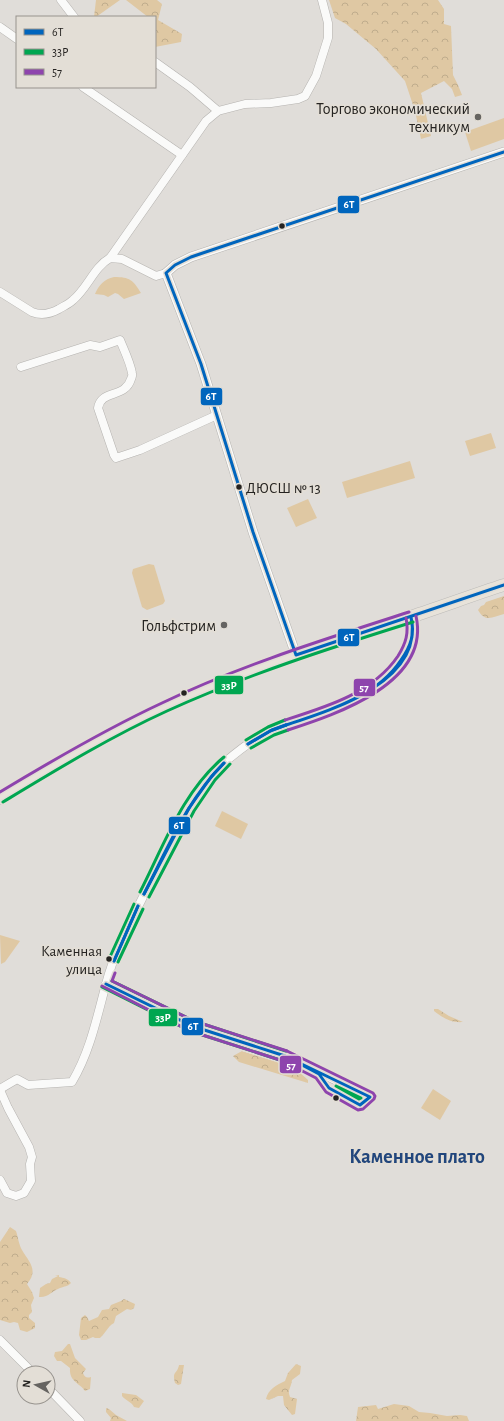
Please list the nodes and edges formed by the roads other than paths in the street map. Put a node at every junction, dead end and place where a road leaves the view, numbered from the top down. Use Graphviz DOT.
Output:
graph roads {
  1 [pos="61,0"];
  2 [pos="322,0"];
  3 [pos="73,16"];
  4 [pos="0,27"];
  5 [pos="16,38"];
  6 [pos="156,63"];
  7 [pos="84,88"];
  8 [pos="218,111"];
  9 [pos="504,152"];
  10 [pos="182,155"];
  11 [pos="114,256"];
  12 [pos="166,273"];
  13 [pos="0,292"];
  14 [pos="21,367"];
  15 [pos="217,415"];
  16 [pos="504,584"];
  17 [pos="411,617"];
  18 [pos="296,655"];
  19 [pos="0,798"];
  20 [pos="106,984"];
  21 [pos="0,1089"];
  22 [pos="370,1097"];
  23 [pos="0,1180"];
  24 [pos="0,1340"];
  25 [pos="25,1365"];
  26 [pos="56,1396"];
  27 [pos="80,1421"];
  1 -- 3 [label="street"];
  2 -- 8 [label="street"];
  4 -- 5 [label="street"];
  6 -- 8 [label="street"];
  7 -- 10 [label="street"];
  8 -- 10 [label="street"];
  9 -- 12 [label="street"];
  10 -- 11 [label="street"];
  11 -- 12 [label="street"];
  11 -- 13 [label="street"];
  12 -- 15 [label="street"];
  14 -- 15 [label="street"];
  15 -- 18 [label="street"];
  16 -- 17 [label="main road"];
  17 -- 18 [label="main road"];
  17 -- 20 [label="street"];
  18 -- 19 [label="main road"];
  20 -- 21 [label="street"];
  20 -- 22 [label="street"];
  21 -- 23 [label="street"];
  24 -- 25 [label="street"];
  26 -- 27 [label="street"];
}
